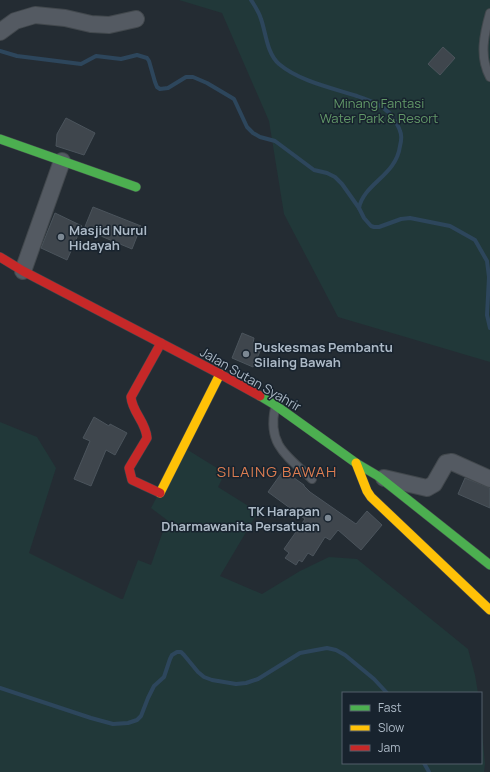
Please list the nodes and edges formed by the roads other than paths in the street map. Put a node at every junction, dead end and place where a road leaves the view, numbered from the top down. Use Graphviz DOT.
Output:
graph roads {
  1 [pos="490,13"];
  2 [pos="136,19"];
  3 [pos="0,32"];
  4 [pos="490,76"];
  5 [pos="0,139"];
  6 [pos="62,161"];
  7 [pos="136,187"];
  8 [pos="0,257"];
  9 [pos="23,271"];
  10 [pos="161,343"];
  11 [pos="220,374"];
  12 [pos="276,405"];
  13 [pos="356,463"];
  14 [pos="378,476"];
  15 [pos="312,479"];
  16 [pos="490,479"];
  17 [pos="490,565"];
  18 [pos="490,610"];
  1 -- 4 [label="lane"];
  2 -- 3 [label="street"];
  5 -- 6 [label="main road"];
  6 -- 7 [label="main road"];
  6 -- 9 [label="street"];
  8 -- 9 [label="main road, Jalan Sutan Syahrir"];
  9 -- 10 [label="main road, Jalan Sutan Syahrir"];
  10 -- 11 [label="main road, Jalan Sutan Syahrir"];
  10 -- 11 [label="main road"];
  11 -- 12 [label="main road, Jalan Sutan Syahrir"];
  12 -- 13 [label="main road, Jalan Sutan Syahrir"];
  12 -- 15 [label="lane"];
  13 -- 14 [label="main road, Jalan Sutan Syahrir"];
  13 -- 18 [label="main road"];
  14 -- 16 [label="street"];
  14 -- 17 [label="main road, Jalan Sutan Syahrir"];
}
